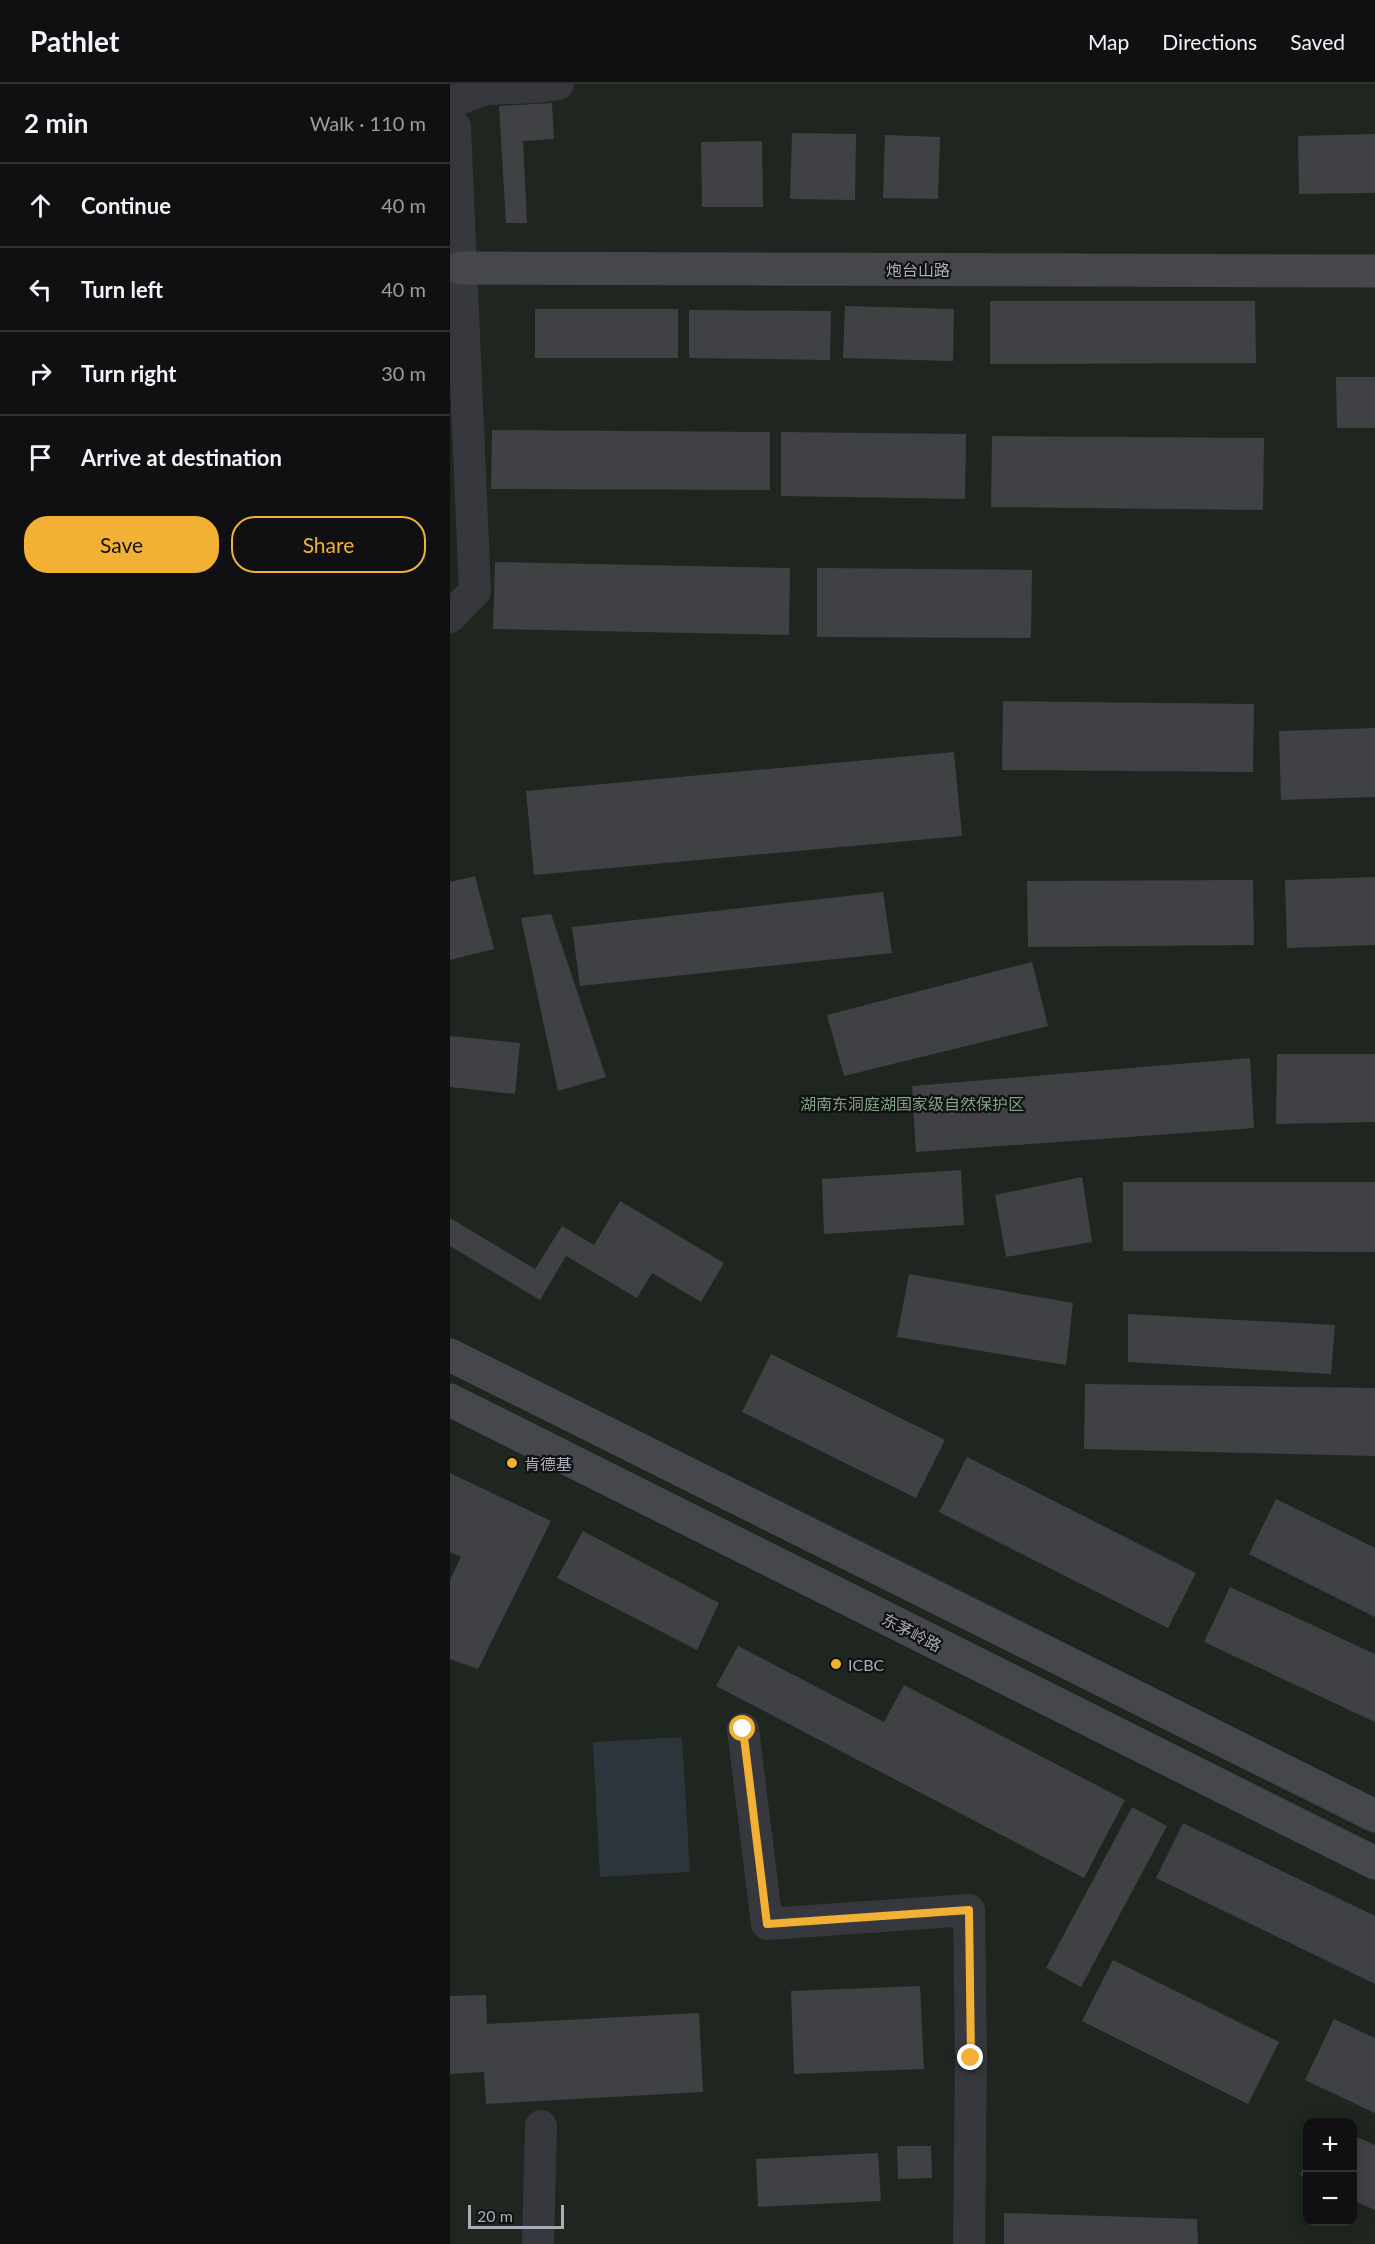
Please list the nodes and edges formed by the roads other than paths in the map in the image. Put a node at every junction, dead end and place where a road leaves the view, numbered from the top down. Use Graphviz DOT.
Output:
graph roads {
  1 [pos="558,84"];
  2 [pos="450,102"];
  3 [pos="450,121"];
  4 [pos="461,268"];
  5 [pos="1375,271"];
  6 [pos="450,617"];
  7 [pos="450,1355"];
  8 [pos="450,1400"];
  9 [pos="743,1729"];
  10 [pos="1375,1816"];
  11 [pos="1375,1863"];
  12 [pos="541,2126"];
  13 [pos="538,2244"];
  14 [pos="969,2244"];
  1 -- 2 [label="street"];
  3 -- 4 [label="street"];
  4 -- 5 [label="main road, 炮台山路"];
  4 -- 6 [label="street"];
  7 -- 10 [label="main road"];
  8 -- 11 [label="main road, 东茅岭路"];
  9 -- 14 [label="street"];
  12 -- 13 [label="street"];
}
